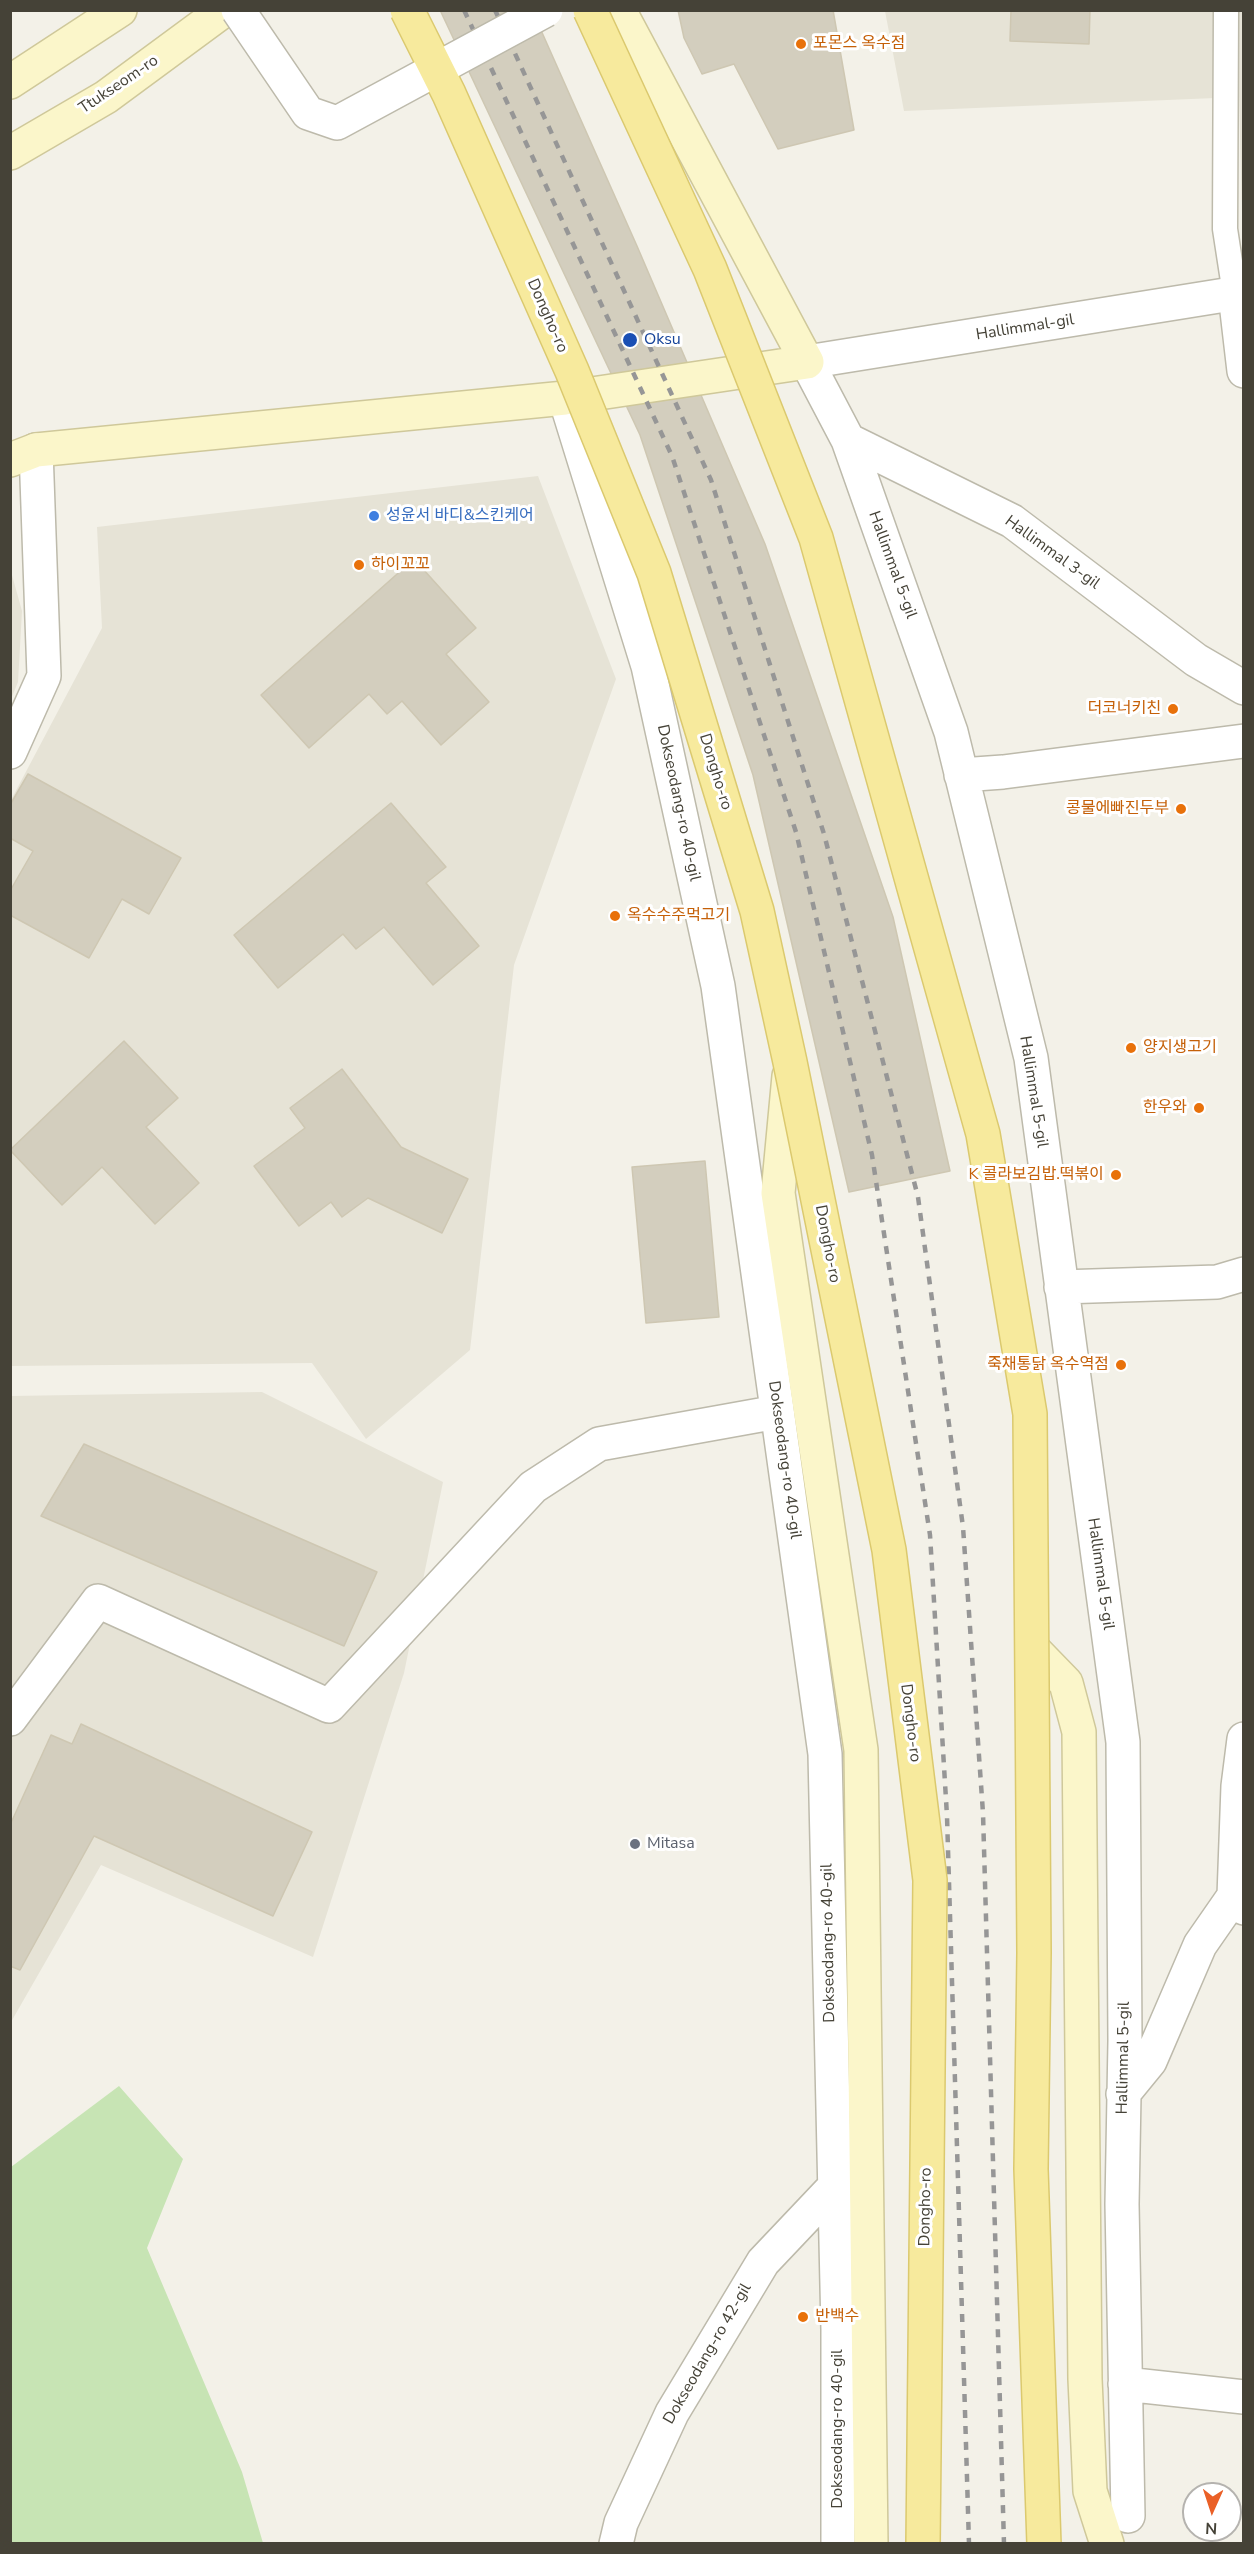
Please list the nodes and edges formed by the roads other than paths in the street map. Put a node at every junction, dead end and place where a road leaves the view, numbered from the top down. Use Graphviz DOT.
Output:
graph roads {
  1 [pos="120,10"];
  2 [pos="224,10"];
  3 [pos="238,10"];
  4 [pos="407,10"];
  5 [pos="546,10"];
  6 [pos="590,10"];
  7 [pos="619,10"];
  8 [pos="1226,10"];
  9 [pos="10,82"];
  10 [pos="10,153"];
  11 [pos="1239,293"];
  12 [pos="807,362"];
  13 [pos="1244,370"];
  14 [pos="565,398"];
  15 [pos="848,440"];
  16 [pos="19,452"];
  17 [pos="1244,688"];
  18 [pos="1244,741"];
  19 [pos="10,752"];
  20 [pos="961,775"];
  21 [pos="790,1062"];
  22 [pos="1244,1274"];
  23 [pos="1060,1287"];
  24 [pos="777,1412"];
  25 [pos="1032,1648"];
  26 [pos="10,1719"];
  27 [pos="1244,1739"];
  28 [pos="1239,1902"];
  29 [pos="1124,2094"];
  30 [pos="835,2186"];
  31 [pos="1125,2384"];
  32 [pos="1244,2397"];
  33 [pos="1128,2516"];
  34 [pos="616,2544"];
  35 [pos="838,2544"];
  36 [pos="871,2544"];
  37 [pos="923,2544"];
  38 [pos="1044,2544"];
  39 [pos="1107,2544"];
  1 -- 9 [label="main road"];
  2 -- 10 [label="main road, Ttukseom-ro"];
  3 -- 5 [label="street, bridge"];
  4 -- 21 [label="main road, Dongho-ro, bridge"];
  6 -- 25 [label="main road, bridge"];
  7 -- 12 [label="main road"];
  8 -- 11 [label="lane"];
  11 -- 12 [label="street, Hallimmal-gil"];
  11 -- 13 [label="street"];
  12 -- 14 [label="main road"];
  12 -- 15 [label="street, Hallimmal 5-gil"];
  14 -- 16 [label="main road"];
  14 -- 24 [label="street, Dokseodang-ro 40-gil"];
  15 -- 17 [label="street, Hallimmal 3-gil"];
  15 -- 20 [label="street, Hallimmal 5-gil"];
  16 -- 19 [label="street"];
  18 -- 20 [label="street"];
  20 -- 23 [label="street, Hallimmal 5-gil"];
  21 -- 36 [label="main road, bridge"];
  21 -- 37 [label="main road, Dongho-ro, bridge"];
  22 -- 23 [label="street"];
  23 -- 29 [label="street, Hallimmal 5-gil"];
  24 -- 26 [label="street"];
  24 -- 30 [label="street, Dokseodang-ro 40-gil"];
  25 -- 38 [label="main road, bridge"];
  25 -- 39 [label="main road"];
  27 -- 28 [label="street"];
  28 -- 29 [label="street"];
  29 -- 31 [label="street, Hallimmal 5-gil"];
  30 -- 34 [label="street, Dokseodang-ro 42-gil"];
  30 -- 35 [label="street, Dokseodang-ro 40-gil"];
  31 -- 32 [label="street"];
  31 -- 33 [label="street, Hallimmal 5-gil"];
}
